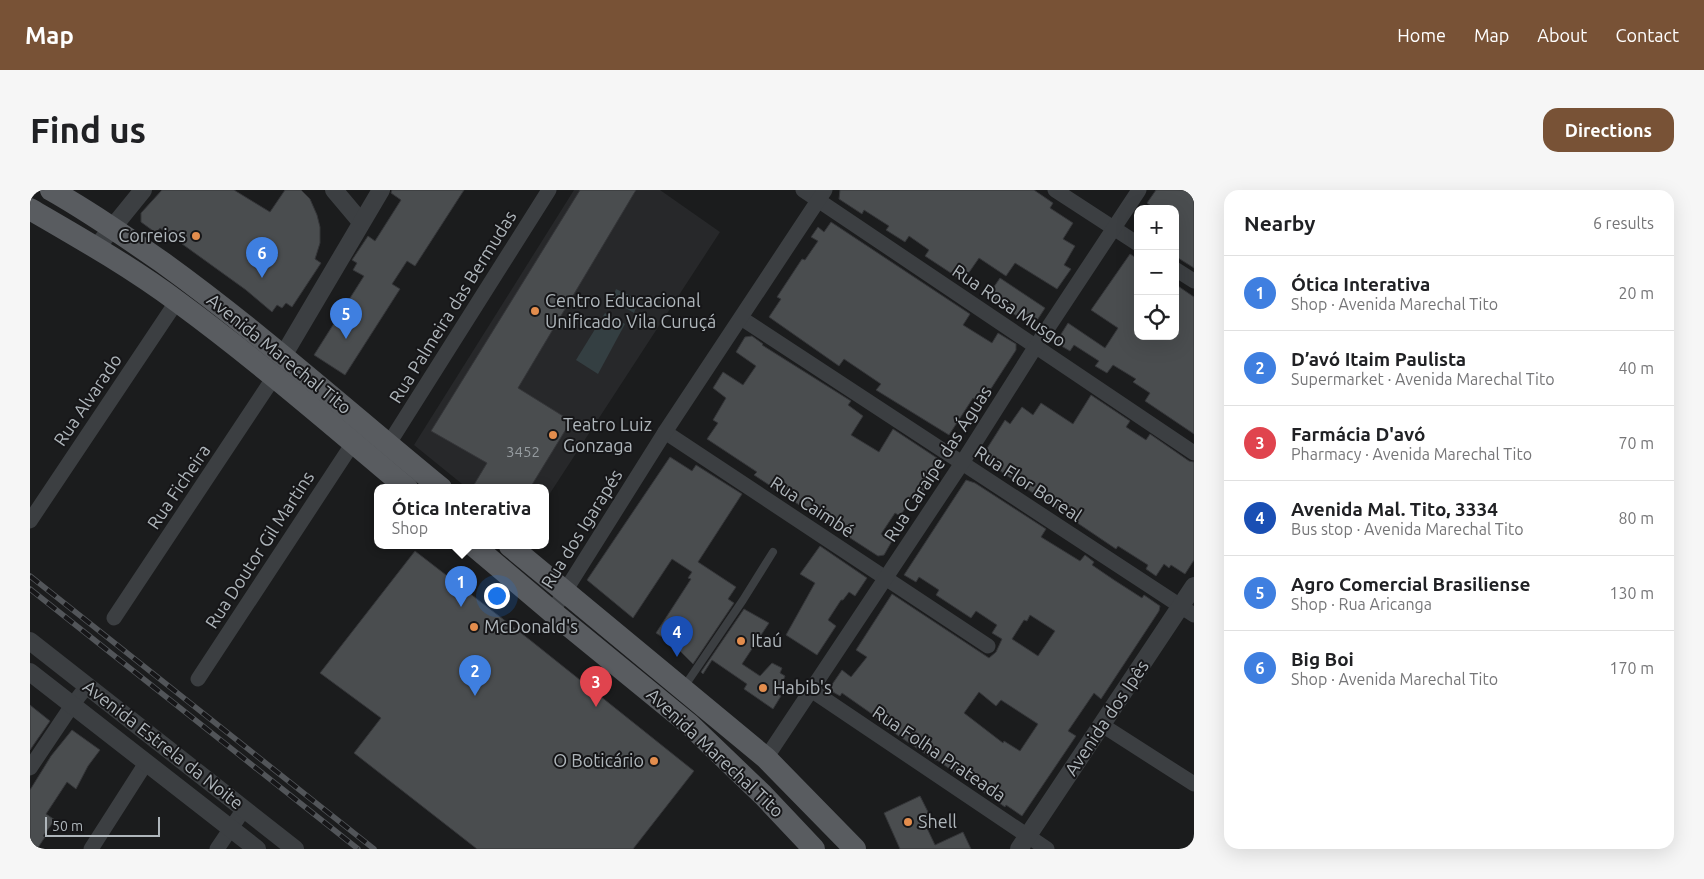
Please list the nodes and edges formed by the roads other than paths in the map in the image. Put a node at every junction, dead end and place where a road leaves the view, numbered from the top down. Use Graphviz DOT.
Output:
graph roads {
  1 [pos="51,190"];
  2 [pos="143,190"];
  3 [pos="334,190"];
  4 [pos="380,190"];
  5 [pos="549,190"];
  6 [pos="803,190"];
  7 [pos="1056,190"];
  8 [pos="1139,190"];
  9 [pos="822,195"];
  10 [pos="30,210"];
  11 [pos="360,222"];
  12 [pos="112,227"];
  13 [pos="1114,228"];
  14 [pos="1134,241"];
  15 [pos="96,248"];
  16 [pos="1179,272"];
  17 [pos="1194,282"];
  18 [pos="177,301"];
  19 [pos="741,318"];
  20 [pos="1036,346"];
  21 [pos="283,356"];
  22 [pos="274,377"];
  23 [pos="665,432"];
  24 [pos="353,443"];
  25 [pos="388,445"];
  26 [pos="1194,453"];
  27 [pos="962,463"];
  28 [pos="401,484"];
  29 [pos="436,484"];
  30 [pos="30,521"];
  31 [pos="478,549"];
  32 [pos="514,549"];
  33 [pos="773,552"];
  34 [pos="885,578"];
  35 [pos="1194,586"];
  36 [pos="565,591"];
  37 [pos="1187,611"];
  38 [pos="552,612"];
  39 [pos="114,618"];
  40 [pos="30,641"];
  41 [pos="988,646"];
  42 [pos="30,672"];
  43 [pos="198,679"];
  44 [pos="88,686"];
  45 [pos="683,689"];
  46 [pos="811,690"];
  47 [pos="73,704"];
  48 [pos="1102,725"];
  49 [pos="714,747"];
  50 [pos="766,758"];
  51 [pos="146,763"];
  52 [pos="30,768"];
  53 [pos="1194,784"];
  54 [pos="244,809"];
  55 [pos="230,828"];
  56 [pos="1024,842"];
  57 [pos="91,849"];
  58 [pos="217,849"];
  59 [pos="257,849"];
  60 [pos="295,849"];
  61 [pos="814,849"];
  62 [pos="855,849"];
  63 [pos="1047,849"];
  1 -- 12 [label="main road, Avenida Marechal Tito"];
  2 -- 12 [label="street"];
  3 -- 11 [label="street"];
  4 -- 11 [label="street"];
  5 -- 25 [label="street, Rua Palmeira das Bermudas"];
  6 -- 9 [label="street, Rua Rosa Musgo"];
  7 -- 13 [label="street"];
  8 -- 13 [label="street, Rua Caraípe das Águas"];
  9 -- 19 [label="street, Rua dos Igarapés"];
  9 -- 20 [label="street, Rua Rosa Musgo"];
  10 -- 15 [label="main road, Avenida Marechal Tito"];
  11 -- 21 [label="street"];
  12 -- 15 [label="street"];
  12 -- 21 [label="main road, Avenida Marechal Tito"];
  13 -- 14 [label="street"];
  13 -- 20 [label="street, Rua Caraípe das Águas"];
  15 -- 18 [label="main road, Avenida Marechal Tito"];
  16 -- 17 [label="street"];
  18 -- 22 [label="main road, Avenida Marechal Tito"];
  18 -- 30 [label="street, Rua Alvarado"];
  19 -- 23 [label="street, Rua dos Igarapés"];
  19 -- 27 [label="street, Rua Flor Boreal"];
  20 -- 26 [label="street, Rua Rosa Musgo"];
  20 -- 27 [label="street, Rua Caraípe das Águas"];
  21 -- 25 [label="main road, Avenida Marechal Tito"];
  22 -- 24 [label="main road, Avenida Marechal Tito"];
  22 -- 39 [label="street, Rua Ficheira"];
  23 -- 34 [label="street, Rua Caimbé"];
  23 -- 36 [label="street, Rua dos Igarapés"];
  24 -- 28 [label="main road, Avenida Marechal Tito"];
  24 -- 43 [label="street, Rua Doutor Gil Martins"];
  25 -- 29 [label="main road, Avenida Marechal Tito"];
  27 -- 34 [label="street, Rua Caraípe das Águas"];
  27 -- 37 [label="street, Rua Flor Boreal"];
  31 -- 38 [label="main road, Avenida Marechal Tito"];
  32 -- 36 [label="main road, Avenida Marechal Tito"];
  33 -- 45 [label="lane"];
  34 -- 41 [label="street, Rua Caimbé"];
  34 -- 46 [label="street, Rua Caraípe das Águas"];
  35 -- 37 [label="street, Avenida dos Ipês"];
  36 -- 38 [label="street, Rua dos Igarapés"];
  36 -- 45 [label="main road, Avenida Marechal Tito"];
  37 -- 48 [label="street, Avenida dos Ipês"];
  38 -- 49 [label="main road, Avenida Marechal Tito"];
  40 -- 44 [label="street, Avenida Estrela da Noite"];
  42 -- 47 [label="street, Avenida Estrela da Noite"];
  44 -- 47 [label="street"];
  44 -- 54 [label="street, Avenida Estrela da Noite"];
  45 -- 50 [label="main road, Avenida Marechal Tito"];
  46 -- 50 [label="street, Rua Caraípe das Águas"];
  46 -- 56 [label="street, Rua Folha Prateada"];
  47 -- 51 [label="street, Avenida Estrela da Noite"];
  47 -- 52 [label="street"];
  48 -- 53 [label="street"];
  48 -- 56 [label="street, Avenida dos Ipês"];
  49 -- 50 [label="main road"];
  49 -- 61 [label="main road, Avenida Marechal Tito"];
  50 -- 62 [label="main road, Avenida Marechal Tito"];
  51 -- 55 [label="street, Avenida Estrela da Noite"];
  51 -- 57 [label="street"];
  54 -- 55 [label="street"];
  54 -- 60 [label="street, Avenida Estrela da Noite"];
  55 -- 58 [label="street"];
  55 -- 59 [label="street, Avenida Estrela da Noite"];
  56 -- 63 [label="street, Rua Folha Prateada"];
}
